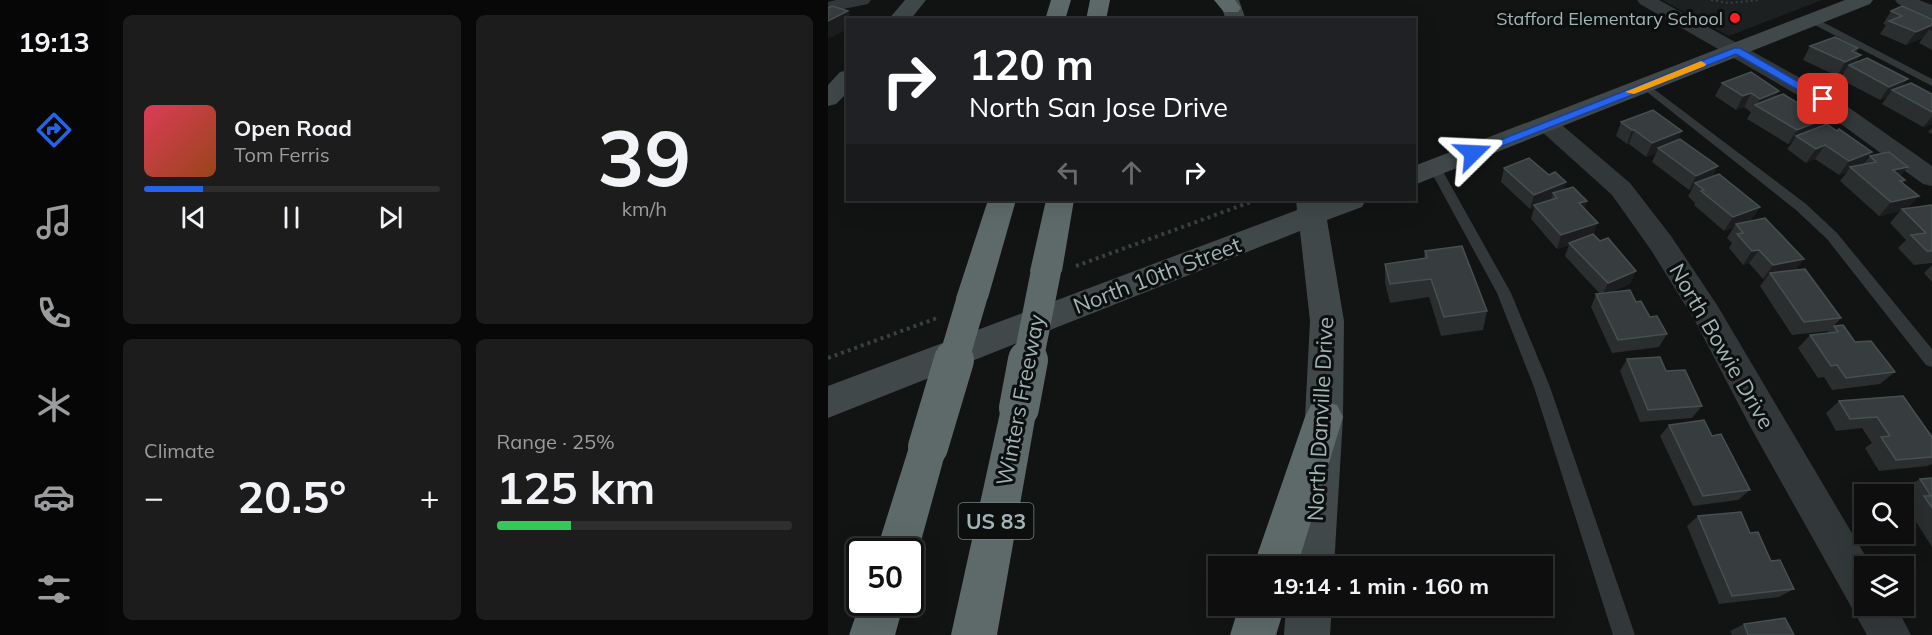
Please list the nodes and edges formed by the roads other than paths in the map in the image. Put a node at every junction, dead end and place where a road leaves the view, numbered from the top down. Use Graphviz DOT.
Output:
graph roads {
  1 [pos="862,0"];
  2 [pos="916,0"];
  3 [pos="1060,0"];
  4 [pos="1100,0"];
  5 [pos="1646,0"];
  6 [pos="1863,0"];
  7 [pos="1904,0"];
  8 [pos="828,7"];
  9 [pos="1932,12"];
  10 [pos="900,18"];
  11 [pos="1056,18"];
  12 [pos="1096,18"];
  13 [pos="1812,20"];
  14 [pos="1737,50"];
  15 [pos="846,79"];
  16 [pos="1932,83"];
  17 [pos="1646,86"];
  18 [pos="828,99"];
  19 [pos="1548,125"];
  20 [pos="1425,172"];
  21 [pos="1932,178"];
  22 [pos="1002,201"];
  23 [pos="1060,201"];
  24 [pos="1346,201"];
  25 [pos="1312,207"];
  26 [pos="1932,360"];
  27 [pos="828,402"];
  28 [pos="1324,417"];
  29 [pos="901,538"];
  30 [pos="1279,556"];
  31 [pos="1313,556"];
  32 [pos="1854,574"];
  33 [pos="878,616"];
  34 [pos="1259,616"];
  35 [pos="1308,616"];
  36 [pos="1879,616"];
  37 [pos="872,635"];
  38 [pos="974,635"];
  39 [pos="1253,635"];
  40 [pos="1306,635"];
  41 [pos="1624,635"];
  42 [pos="1890,635"];
  1 -- 8 [label="street"];
  2 -- 10 [label="main road"];
  3 -- 11 [label="highway"];
  4 -- 12 [label="highway"];
  5 -- 14 [label="street"];
  6 -- 13 [label="main road"];
  7 -- 9 [label="street"];
  13 -- 14 [label="main road"];
  13 -- 16 [label="lane"];
  14 -- 17 [label="main road"];
  14 -- 21 [label="street"];
  15 -- 18 [label="main road"];
  17 -- 19 [label="main road"];
  17 -- 26 [label="lane"];
  19 -- 20 [label="main road"];
  19 -- 32 [label="street, North Bowie Drive"];
  20 -- 41 [label="lane"];
  22 -- 29 [label="highway, bridge"];
  23 -- 38 [label="highway, Winters Freeway / US 83, bridge"];
  24 -- 25 [label="main road, North 10th Street"];
  25 -- 27 [label="main road, North 10th Street"];
  25 -- 28 [label="main road, North Danville Drive"];
  28 -- 30 [label="highway"];
  28 -- 31 [label="main road, North Danville Drive"];
  33 -- 37 [label="highway"];
  34 -- 39 [label="highway"];
  35 -- 40 [label="main road"];
  36 -- 42 [label="street"];
}
